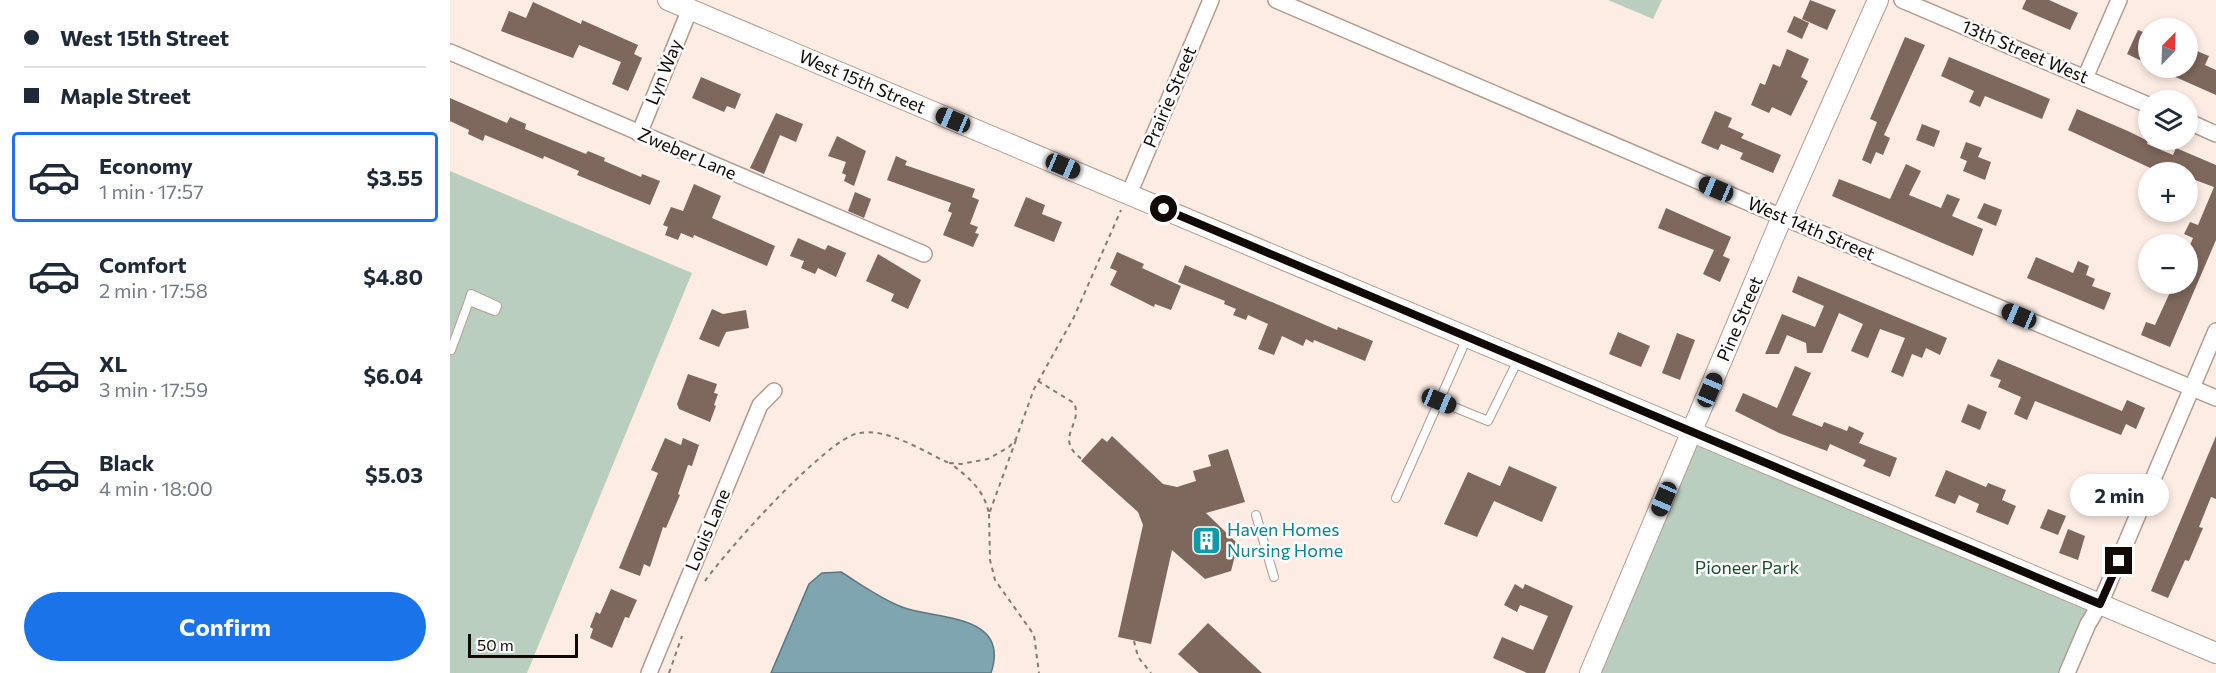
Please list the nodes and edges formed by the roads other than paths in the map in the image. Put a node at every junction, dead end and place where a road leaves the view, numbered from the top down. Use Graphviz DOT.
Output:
graph roads {
  1 [pos="1211,0"];
  2 [pos="1276,0"];
  3 [pos="1878,0"];
  4 [pos="1902,0"];
  5 [pos="2119,0"];
  6 [pos="680,3"];
  7 [pos="450,52"];
  8 [pos="2085,78"];
  9 [pos="2138,101"];
  10 [pos="2198,126"];
  11 [pos="639,134"];
  12 [pos="2216,134"];
  13 [pos="1129,194"];
  14 [pos="1782,217"];
  15 [pos="924,254"];
  16 [pos="469,301"];
  17 [pos="2216,331"];
  18 [pos="1467,338"];
  19 [pos="451,350"];
  20 [pos="1518,360"];
  21 [pos="2192,388"];
  22 [pos="774,391"];
  23 [pos="2216,398"];
  24 [pos="1439,401"];
  25 [pos="1692,433"];
  26 [pos="1396,498"];
  27 [pos="1256,515"];
  28 [pos="1274,577"];
  29 [pos="2100,604"];
  30 [pos="2216,653"];
  31 [pos="649,673"];
  32 [pos="1590,673"];
  33 [pos="2067,673"];
  1 -- 13 [label="street, Prairie Street"];
  2 -- 14 [label="street, West 14th Street"];
  3 -- 14 [label="street, Pine Street"];
  4 -- 8 [label="street, 13th Street West"];
  5 -- 8 [label="street"];
  6 -- 11 [label="street, Lyn Way"];
  6 -- 13 [label="street, West 15th Street"];
  7 -- 11 [label="street, Zweber Lane"];
  8 -- 9 [label="street, 13th Street West"];
  10 -- 12 [label="street"];
  11 -- 15 [label="street, Zweber Lane"];
  13 -- 18 [label="street, West 15th Street"];
  14 -- 21 [label="street, West 14th Street"];
  14 -- 25 [label="street, Pine Street"];
  16 -- 19 [label="lane"];
  17 -- 21 [label="street"];
  18 -- 20 [label="street, West 15th Street"];
  18 -- 24 [label="lane"];
  20 -- 24 [label="lane"];
  20 -- 25 [label="street, West 15th Street"];
  21 -- 23 [label="street, West 14th Street"];
  21 -- 29 [label="street"];
  22 -- 31 [label="street, Louis Lane"];
  24 -- 26 [label="lane"];
  25 -- 29 [label="street, West 15th Street"];
  25 -- 32 [label="street, Pine Street"];
  27 -- 28 [label="lane"];
  29 -- 30 [label="street, West 15th Street"];
  29 -- 33 [label="street"];
}
